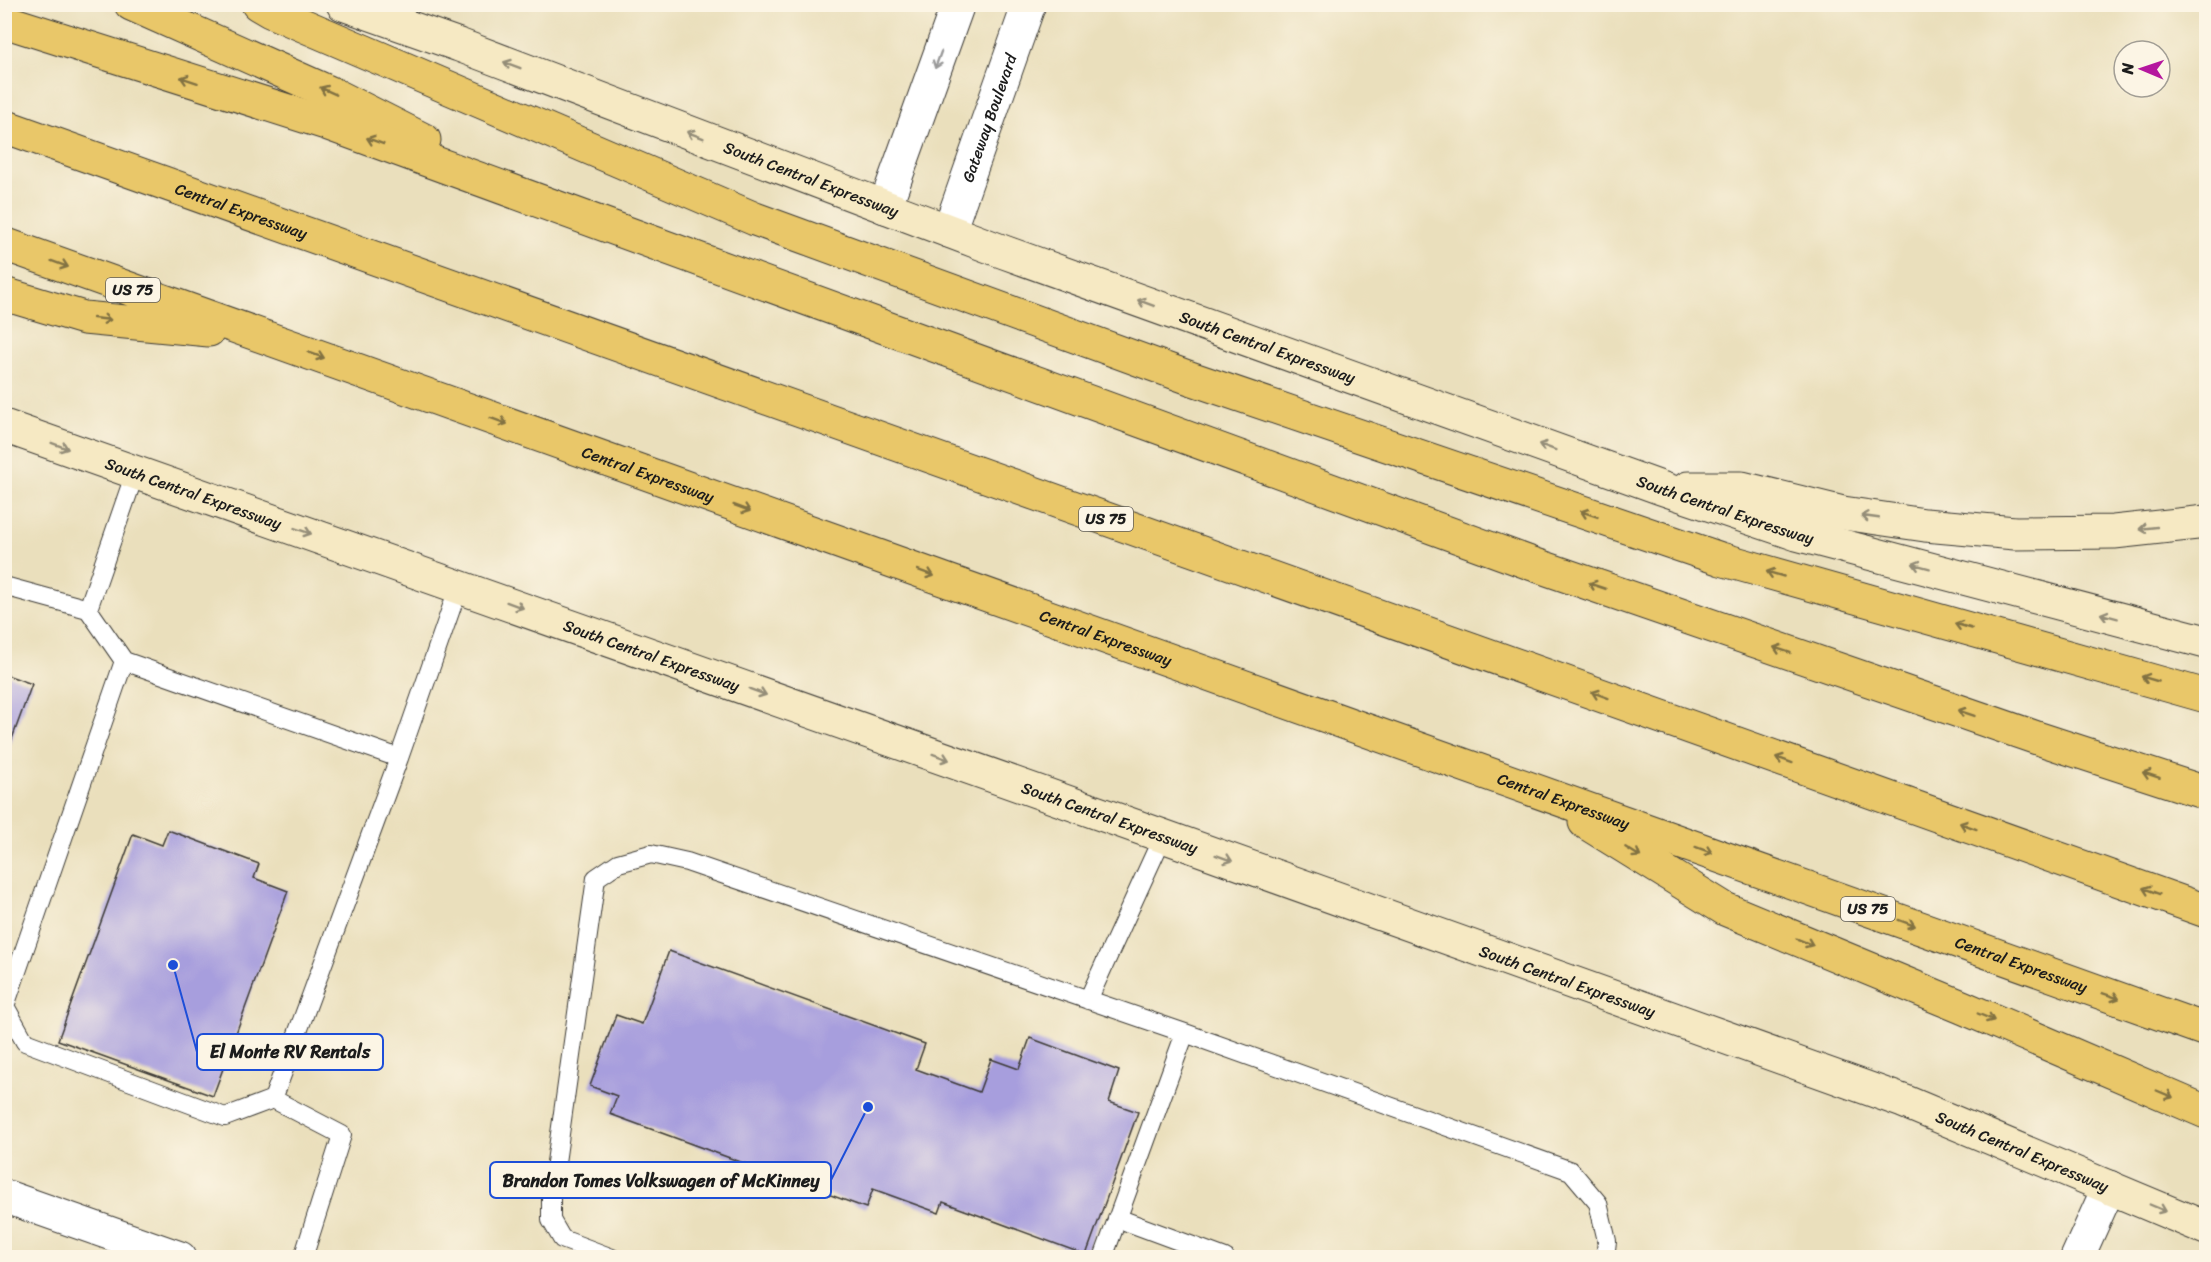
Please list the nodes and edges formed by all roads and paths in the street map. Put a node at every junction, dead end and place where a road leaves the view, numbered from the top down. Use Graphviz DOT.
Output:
graph roads {
  1 [pos="131,4"];
  2 [pos="258,4"];
  3 [pos="343,4"];
  4 [pos="958,4"];
  5 [pos="1029,4"];
  6 [pos="4,21"];
  7 [pos="4,126"];
  8 [pos="528,196"];
  9 [pos="885,207"];
  10 [pos="949,231"];
  11 [pos="4,244"];
  12 [pos="4,294"];
  13 [pos="261,336"];
  14 [pos="4,426"];
  15 [pos="135,473"];
  16 [pos="1661,488"];
  17 [pos="2206,522"];
  18 [pos="4,586"];
  19 [pos="459,586"];
  20 [pos="88,609"];
  21 [pos="2206,642"];
  22 [pos="124,661"];
  23 [pos="2206,696"];
  24 [pos="399,758"];
  25 [pos="1530,788"];
  26 [pos="2206,793"];
  27 [pos="1163,836"];
  28 [pos="2206,911"];
  29 [pos="1089,1000"];
  30 [pos="2206,1030"];
  31 [pos="1185,1033"];
  32 [pos="273,1099"];
  33 [pos="2206,1112"];
  34 [pos="2109,1187"];
  35 [pos="4,1196"];
  36 [pos="1117,1218"];
  37 [pos="2206,1228"];
  38 [pos="180,1257"];
  39 [pos="303,1257"];
  40 [pos="612,1257"];
  41 [pos="1103,1257"];
  42 [pos="1226,1257"];
  43 [pos="1605,1257"];
  44 [pos="2077,1257"];
  8 -- 1 [label="highway, one-way"];
  23 -- 2 [label="highway, one-way"];
  9 -- 3 [label="main road, South Central Expressway, one-way"];
  4 -- 9 [label="street, one-way"];
  5 -- 10 [label="street, Gateway Boulevard"];
  8 -- 6 [label="highway, one-way"];
  28 -- 7 [label="highway, Central Expressway / US 75, one-way"];
  26 -- 8 [label="highway, one-way"];
  9 -- 10 [label="main road, South Central Expressway"];
  16 -- 10 [label="main road, South Central Expressway, one-way"];
  11 -- 13 [label="highway, Central Expressway / US 75, one-way"];
  12 -- 13 [label="highway, one-way"];
  13 -- 25 [label="highway, Central Expressway / US 75, one-way"];
  14 -- 15 [label="main road, South Central Expressway, one-way"];
  15 -- 19 [label="main road, South Central Expressway, one-way"];
  15 -- 20 [label="lane"];
  17 -- 16 [label="main road, one-way"];
  21 -- 16 [label="main road, South Central Expressway, one-way"];
  18 -- 20 [label="lane"];
  19 -- 24 [label="lane"];
  19 -- 27 [label="main road, South Central Expressway, one-way"];
  20 -- 22 [label="lane"];
  22 -- 24 [label="lane"];
  22 -- 32 [label="lane"];
  24 -- 32 [label="lane"];
  25 -- 30 [label="highway, Central Expressway / US 75, one-way"];
  25 -- 33 [label="highway, one-way"];
  27 -- 29 [label="lane"];
  27 -- 34 [label="main road, South Central Expressway, one-way"];
  29 -- 31 [label="lane"];
  29 -- 40 [label="lane"];
  31 -- 36 [label="lane"];
  31 -- 43 [label="lane"];
  32 -- 39 [label="lane"];
  34 -- 37 [label="main road, South Central Expressway, one-way"];
  34 -- 44 [label="street"];
  35 -- 38 [label="street"];
  36 -- 41 [label="lane"];
  36 -- 42 [label="lane"];
}
